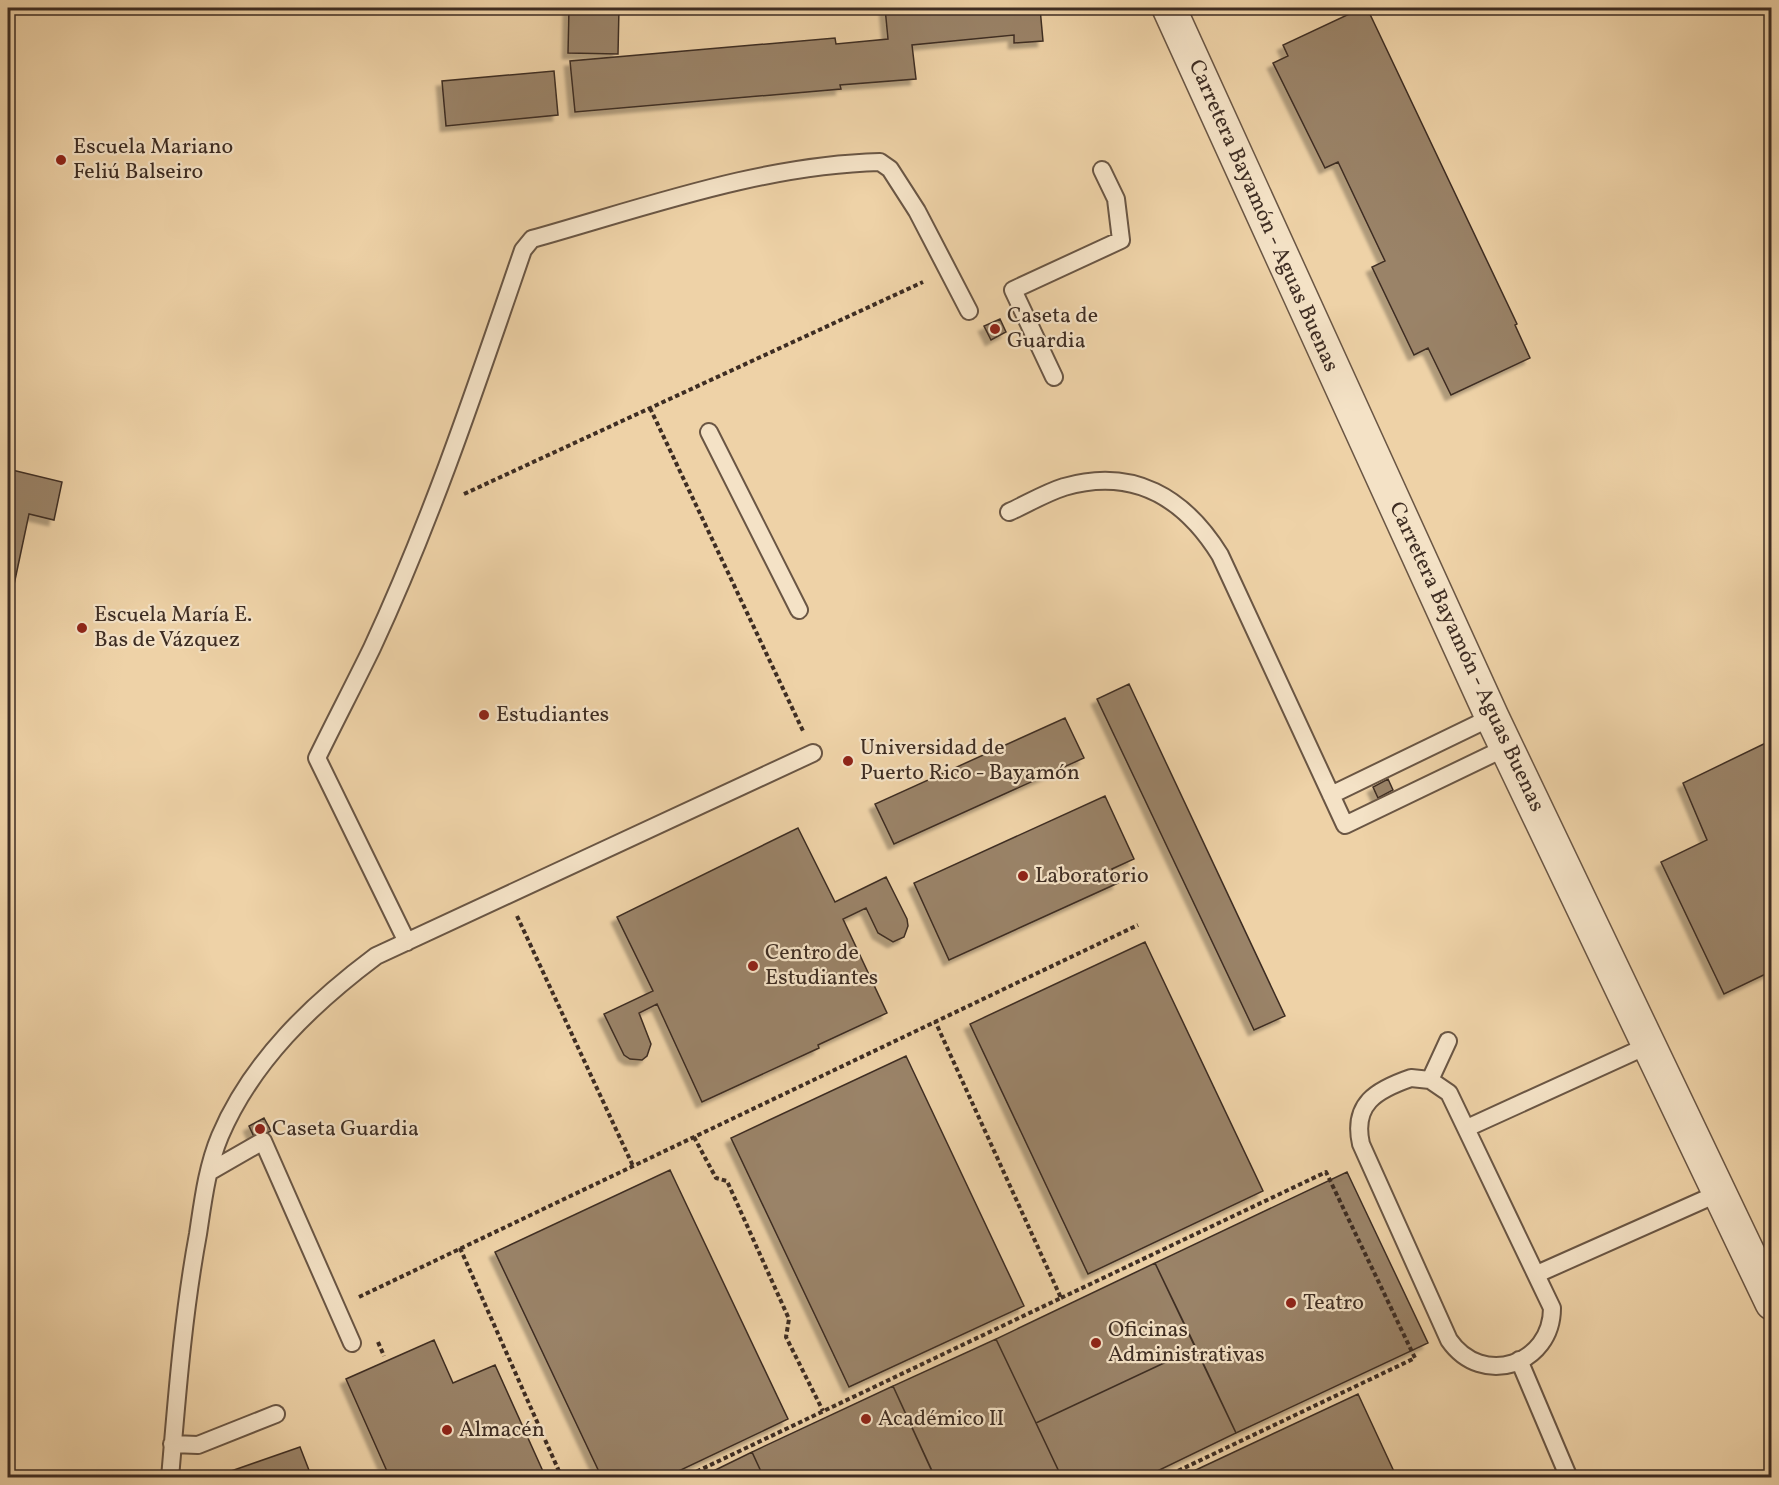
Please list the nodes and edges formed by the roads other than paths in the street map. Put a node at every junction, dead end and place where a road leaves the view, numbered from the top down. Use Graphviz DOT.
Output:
graph roads {
  1 [pos="1169,8"];
  2 [pos="1102,170"];
  3 [pos="969,311"];
  4 [pos="1054,377"];
  5 [pos="709,432"];
  6 [pos="1009,512"];
  7 [pos="799,610"];
  8 [pos="1492,717"];
  9 [pos="1508,747"];
  10 [pos="813,753"];
  11 [pos="1331,795"];
  12 [pos="407,942"];
  13 [pos="1448,1041"];
  14 [pos="1649,1045"];
  15 [pos="1430,1080"];
  16 [pos="1467,1128"];
  17 [pos="209,1172"];
  18 [pos="1719,1194"];
  19 [pos="1537,1274"];
  20 [pos="1772,1303"];
  21 [pos="352,1343"];
  22 [pos="1519,1360"];
  23 [pos="276,1414"];
  24 [pos="172,1444"];
  25 [pos="170,1478"];
  26 [pos="1569,1478"];
  1 -- 8 [label="street, Carretera Bayamón - Aguas Buenas"];
  2 -- 4 [label="lane"];
  3 -- 12 [label="lane"];
  5 -- 7 [label="lane"];
  6 -- 11 [label="lane"];
  8 -- 9 [label="street, Carretera Bayamón - Aguas Buenas"];
  8 -- 11 [label="lane"];
  9 -- 11 [label="lane"];
  9 -- 14 [label="street, Carretera Bayamón - Aguas Buenas"];
  10 -- 12 [label="lane"];
  12 -- 17 [label="lane"];
  13 -- 15 [label="lane"];
  14 -- 16 [label="lane"];
  14 -- 18 [label="street, Carretera Bayamón - Aguas Buenas"];
  15 -- 16 [label="lane"];
  15 -- 22 [label="lane"];
  16 -- 19 [label="lane"];
  17 -- 21 [label="lane"];
  17 -- 24 [label="lane"];
  18 -- 19 [label="lane"];
  18 -- 20 [label="street, Carretera Bayamón - Aguas Buenas"];
  19 -- 22 [label="lane"];
  22 -- 26 [label="lane"];
  23 -- 24 [label="lane"];
  24 -- 25 [label="lane"];
}
